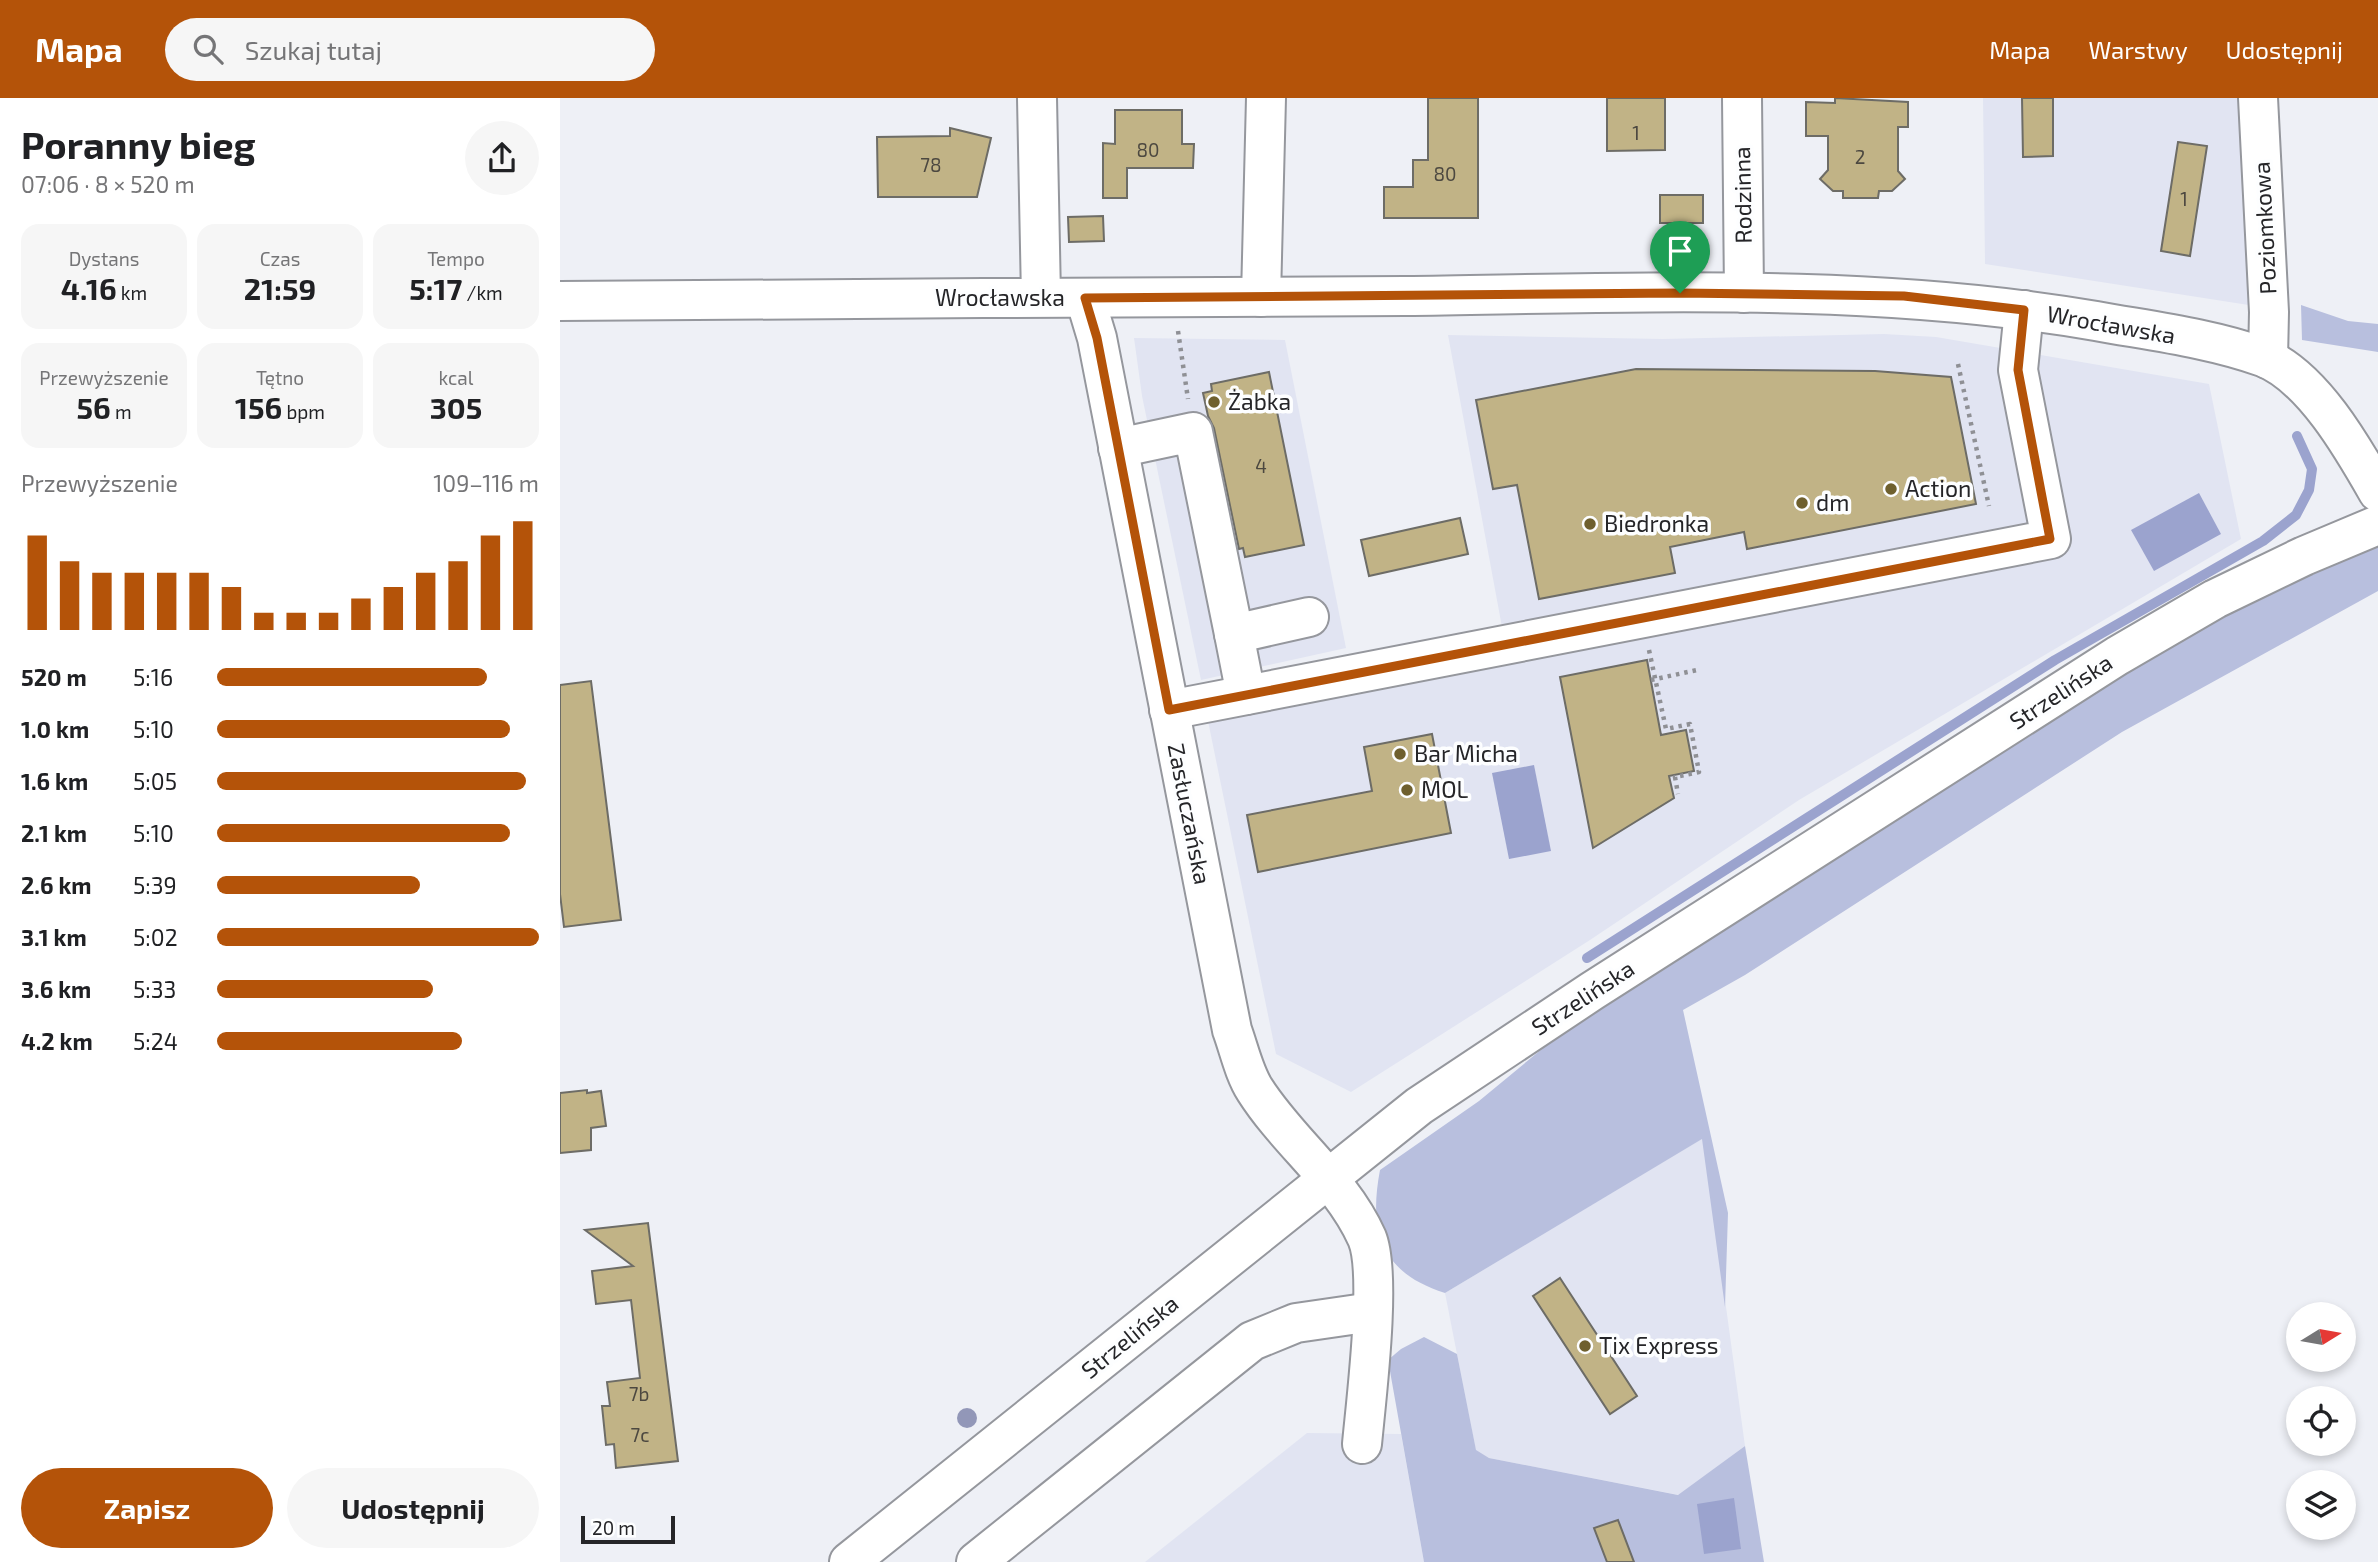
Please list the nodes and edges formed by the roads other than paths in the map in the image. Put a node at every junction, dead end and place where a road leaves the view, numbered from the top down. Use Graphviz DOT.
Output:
graph roads {
  1 [pos="1037,98"];
  2 [pos="1266,98"];
  3 [pos="1742,98"];
  4 [pos="2259,98"];
  5 [pos="1744,293"];
  6 [pos="1261,297"];
  7 [pos="1041,298"];
  8 [pos="1085,298"];
  9 [pos="560,301"];
  10 [pos="2024,310"];
  11 [pos="2267,359"];
  12 [pos="1118,448"];
  13 [pos="2378,492"];
  14 [pos="2378,525"];
  15 [pos="1309,617"];
  16 [pos="1234,634"];
  17 [pos="1246,695"];
  18 [pos="1169,710"];
  19 [pos="1330,1179"];
  20 [pos="1371,1312"];
  21 [pos="1362,1444"];
  22 [pos="849,1562"];
  23 [pos="976,1562"];
  1 -- 7 [label="street"];
  2 -- 6 [label="street"];
  3 -- 5 [label="street, Rodzinna"];
  4 -- 11 [label="street, Poziomkowa"];
  5 -- 6 [label="street, Wrocławska"];
  5 -- 10 [label="street, Wrocławska"];
  6 -- 8 [label="street, Wrocławska"];
  7 -- 8 [label="street, Wrocławska"];
  7 -- 9 [label="street, Wrocławska"];
  8 -- 12 [label="street, Zasłuczańska"];
  10 -- 11 [label="street, Wrocławska"];
  10 -- 17 [label="street"];
  11 -- 13 [label="street, Wrocławska"];
  12 -- 16 [label="street"];
  12 -- 18 [label="street, Zasłuczańska"];
  14 -- 19 [label="street, Strzelińska"];
  15 -- 16 [label="street"];
  16 -- 17 [label="street"];
  17 -- 18 [label="street"];
  18 -- 19 [label="street, Zasłuczańska"];
  19 -- 20 [label="street, Zasłuczańska"];
  19 -- 22 [label="street, Strzelińska"];
  20 -- 21 [label="street, Zasłuczańska"];
  20 -- 23 [label="street"];
}
